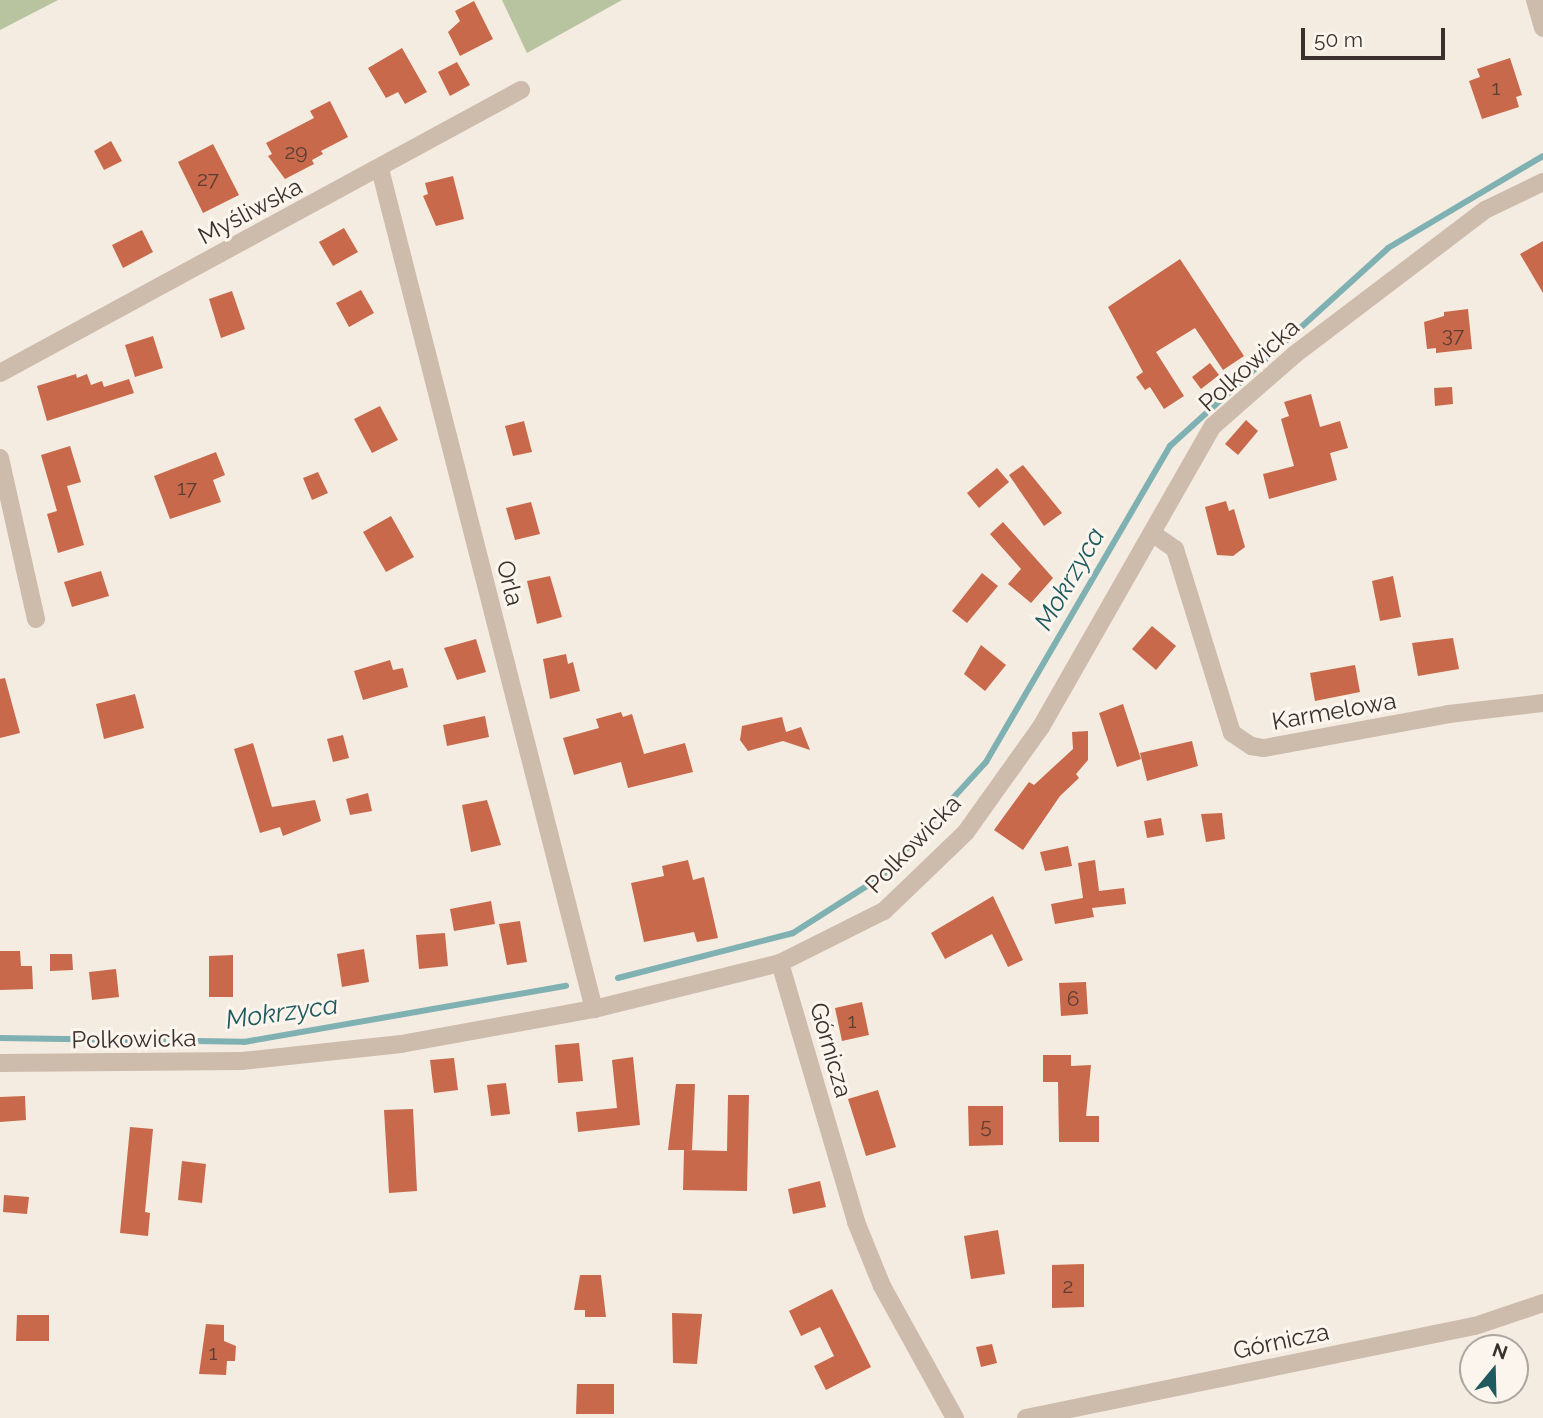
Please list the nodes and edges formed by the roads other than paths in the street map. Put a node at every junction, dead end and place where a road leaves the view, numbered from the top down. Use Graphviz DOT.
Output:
graph roads {
  1 [pos="1535,0"];
  2 [pos="1543,28"];
  3 [pos="521,90"];
  4 [pos="380,169"];
  5 [pos="1543,182"];
  6 [pos="0,373"];
  7 [pos="0,458"];
  8 [pos="1152,533"];
  9 [pos="36,619"];
  10 [pos="1543,703"];
  11 [pos="780,963"];
  12 [pos="594,1009"];
  13 [pos="0,1063"];
  14 [pos="1543,1303"];
  15 [pos="955,1418"];
  16 [pos="1026,1418"];
  1 -- 2 [label="street"];
  3 -- 4 [label="street, Myśliwska"];
  4 -- 6 [label="street, Myśliwska"];
  4 -- 12 [label="street, Orla"];
  5 -- 8 [label="street, Polkowicka"];
  7 -- 9 [label="street"];
  8 -- 10 [label="street, Karmelowa"];
  8 -- 11 [label="street, Polkowicka"];
  11 -- 12 [label="street, Polkowicka"];
  11 -- 15 [label="street, Górnicza"];
  12 -- 13 [label="street, Polkowicka"];
  14 -- 16 [label="street, Górnicza"];
}
